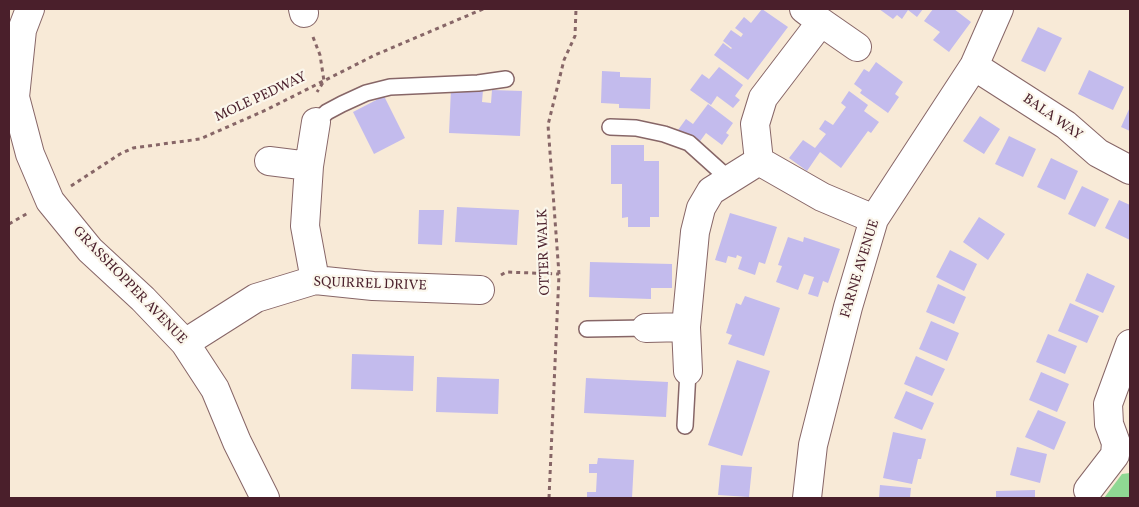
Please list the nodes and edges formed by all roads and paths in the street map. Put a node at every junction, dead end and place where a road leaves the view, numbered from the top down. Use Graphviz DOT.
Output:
graph roads {
  1 [pos="30,9"];
  2 [pos="483,9"];
  3 [pos="576,9"];
  4 [pos="999,9"];
  5 [pos="303,11"];
  6 [pos="813,15"];
  7 [pos="857,47"];
  8 [pos="974,66"];
  9 [pos="506,79"];
  10 [pos="324,81"];
  11 [pos="316,122"];
  12 [pos="610,127"];
  13 [pos="270,161"];
  14 [pos="759,161"];
  15 [pos="309,166"];
  16 [pos="1130,170"];
  17 [pos="729,179"];
  18 [pos="50,201"];
  19 [pos="874,219"];
  20 [pos="559,274"];
  21 [pos="315,280"];
  22 [pos="480,290"];
  23 [pos="686,327"];
  24 [pos="587,328"];
  25 [pos="646,328"];
  26 [pos="185,343"];
  27 [pos="1130,344"];
  28 [pos="688,371"];
  29 [pos="685,426"];
  30 [pos="1123,447"];
  31 [pos="1088,490"];
  32 [pos="265,498"];
  33 [pos="549,498"];
  34 [pos="807,498"];
  1 -- 18 [label="street, GRASSHOPPER AVENUE"];
  2 -- 10 [label="path, MOLE PEDWAY"];
  3 -- 20 [label="path, OTTER WALK"];
  4 -- 8 [label="street, FARNE AVENUE"];
  5 -- 10 [label="path"];
  6 -- 7 [label="street"];
  6 -- 14 [label="street"];
  8 -- 16 [label="street, BALA WAY"];
  8 -- 19 [label="street, FARNE AVENUE"];
  9 -- 11 [label="lane"];
  10 -- 11 [label="path"];
  10 -- 18 [label="path, MOLE PEDWAY"];
  11 -- 15 [label="street"];
  12 -- 17 [label="lane"];
  13 -- 15 [label="street"];
  14 -- 17 [label="street"];
  14 -- 19 [label="street"];
  15 -- 21 [label="street"];
  17 -- 23 [label="street"];
  18 -- 26 [label="street, GRASSHOPPER AVENUE"];
  19 -- 34 [label="street, FARNE AVENUE"];
  20 -- 22 [label="path"];
  20 -- 33 [label="path, OTTER WALK"];
  21 -- 22 [label="street, SQUIRREL DRIVE"];
  21 -- 26 [label="street, SQUIRREL DRIVE"];
  23 -- 25 [label="street"];
  23 -- 28 [label="street"];
  24 -- 25 [label="lane"];
  26 -- 32 [label="street, GRASSHOPPER AVENUE"];
  27 -- 30 [label="street"];
  28 -- 29 [label="lane"];
  30 -- 31 [label="street"];
}
